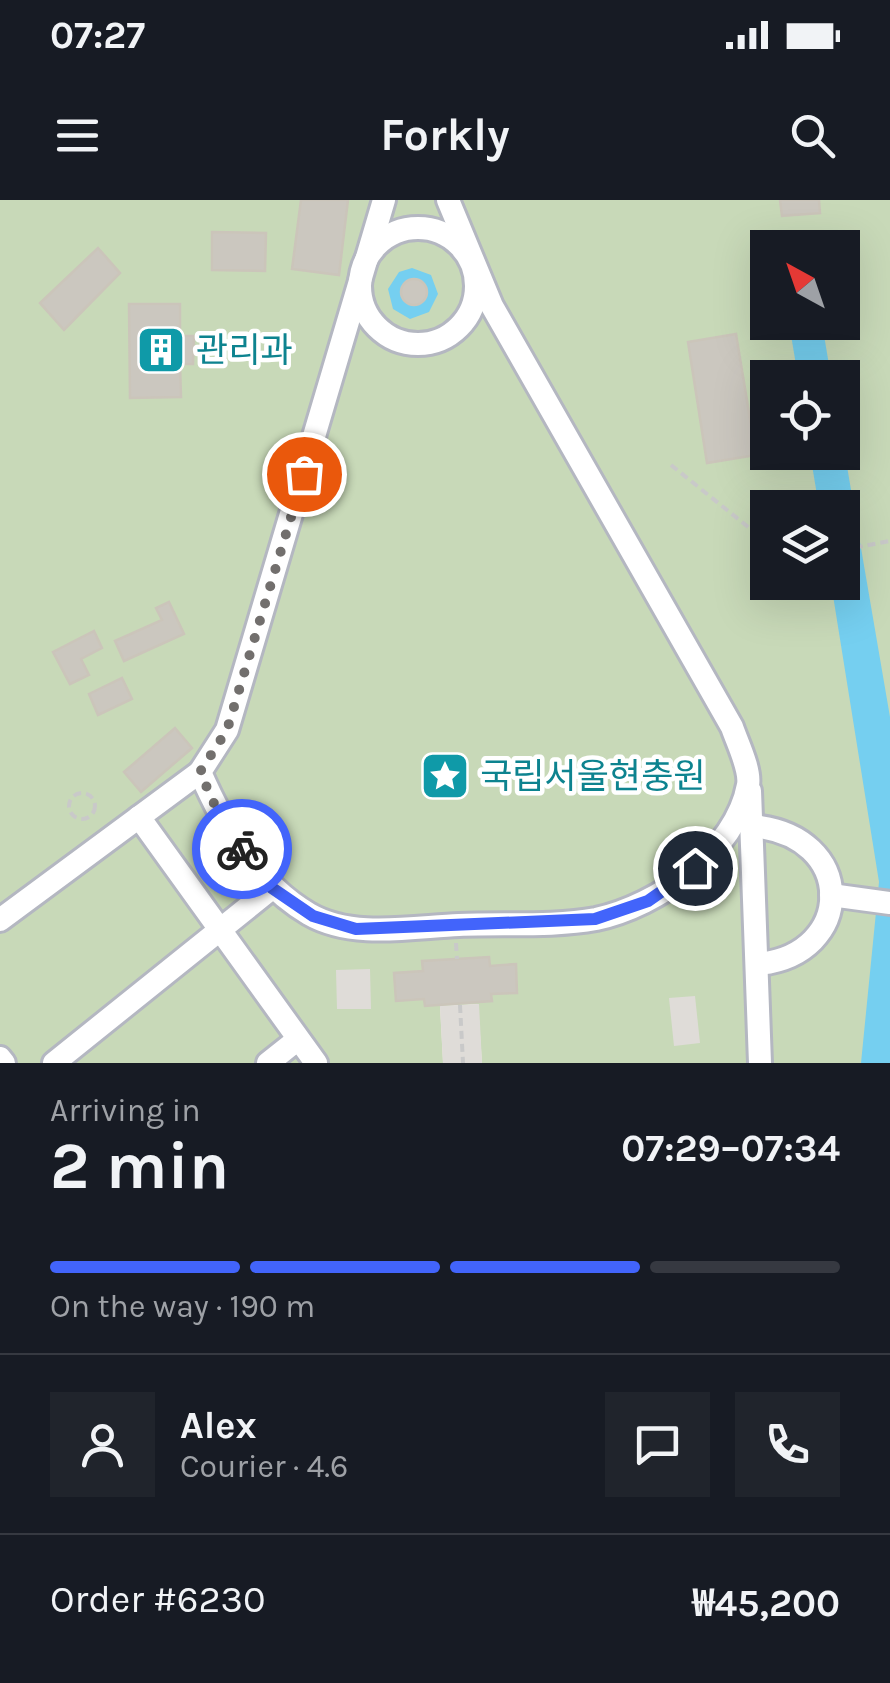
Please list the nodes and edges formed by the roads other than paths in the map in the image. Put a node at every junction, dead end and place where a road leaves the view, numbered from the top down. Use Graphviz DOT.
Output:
graph roads {
  1 [pos="384,200"];
  2 [pos="448,200"];
  3 [pos="472,264"];
  4 [pos="361,272"];
  5 [pos="200,772"];
  6 [pos="750,782"];
  7 [pos="139,817"];
  8 [pos="751,826"];
  9 [pos="272,888"];
  10 [pos="831,895"];
  11 [pos="890,904"];
  12 [pos="0,920"];
  13 [pos="219,931"];
  14 [pos="757,964"];
  15 [pos="297,1040"];
  16 [pos="54,1063"];
  17 [pos="268,1063"];
  18 [pos="316,1063"];
  19 [pos="760,1063"];
  1 -- 4 [label="lane"];
  2 -- 3 [label="lane"];
  3 -- 4 [label="lane"];
  3 -- 4 [label="lane"];
  3 -- 6 [label="lane"];
  4 -- 5 [label="lane"];
  5 -- 7 [label="lane"];
  5 -- 9 [label="lane"];
  6 -- 8 [label="lane"];
  6 -- 9 [label="lane"];
  7 -- 12 [label="lane"];
  7 -- 13 [label="lane"];
  8 -- 10 [label="lane"];
  8 -- 14 [label="lane"];
  9 -- 13 [label="lane"];
  10 -- 11 [label="lane"];
  10 -- 14 [label="lane"];
  13 -- 15 [label="lane"];
  13 -- 16 [label="lane"];
  14 -- 19 [label="lane"];
  15 -- 17 [label="lane"];
  15 -- 18 [label="lane"];
}
